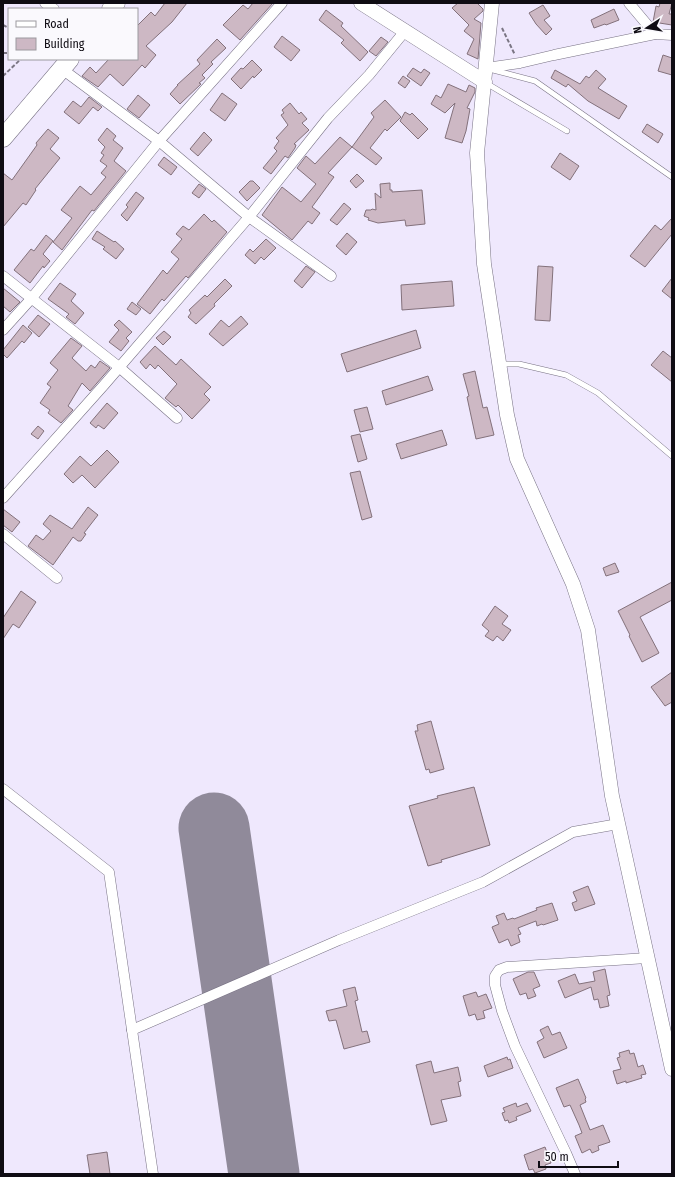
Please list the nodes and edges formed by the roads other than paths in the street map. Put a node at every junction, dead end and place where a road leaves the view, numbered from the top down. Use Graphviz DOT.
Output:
graph roads {
  1 [pos="282,3"];
  2 [pos="361,3"];
  3 [pos="629,3"];
  4 [pos="492,6"];
  5 [pos="405,31"];
  6 [pos="654,34"];
  7 [pos="672,35"];
  8 [pos="66,64"];
  9 [pos="485,75"];
  10 [pos="567,131"];
  11 [pos="3,138"];
  12 [pos="159,141"];
  13 [pos="672,177"];
  14 [pos="249,217"];
  15 [pos="3,276"];
  16 [pos="331,276"];
  17 [pos="31,299"];
  18 [pos="3,330"];
  19 [pos="499,364"];
  20 [pos="119,367"];
  21 [pos="177,418"];
  22 [pos="672,456"];
  23 [pos="3,498"];
  24 [pos="3,534"];
  25 [pos="57,578"];
  26 [pos="3,788"];
  27 [pos="618,824"];
  28 [pos="647,958"];
  29 [pos="132,1030"];
  30 [pos="672,1069"];
  31 [pos="153,1174"];
  32 [pos="575,1174"];
  1 -- 12 [label="street"];
  2 -- 5 [label="street"];
  3 -- 6 [label="street"];
  4 -- 9 [label="street"];
  5 -- 9 [label="street"];
  5 -- 14 [label="street"];
  6 -- 7 [label="street"];
  6 -- 9 [label="street"];
  8 -- 11 [label="highway"];
  8 -- 12 [label="street"];
  9 -- 10 [label="lane"];
  9 -- 13 [label="lane"];
  9 -- 19 [label="street"];
  12 -- 14 [label="street"];
  12 -- 17 [label="street"];
  14 -- 16 [label="street"];
  14 -- 20 [label="street"];
  15 -- 17 [label="street"];
  17 -- 18 [label="street"];
  17 -- 20 [label="street"];
  19 -- 22 [label="lane"];
  19 -- 27 [label="street"];
  20 -- 21 [label="street"];
  20 -- 23 [label="street"];
  24 -- 25 [label="street"];
  26 -- 29 [label="street"];
  27 -- 28 [label="street"];
  27 -- 29 [label="street"];
  28 -- 30 [label="street"];
  28 -- 32 [label="street"];
  29 -- 31 [label="street"];
}
